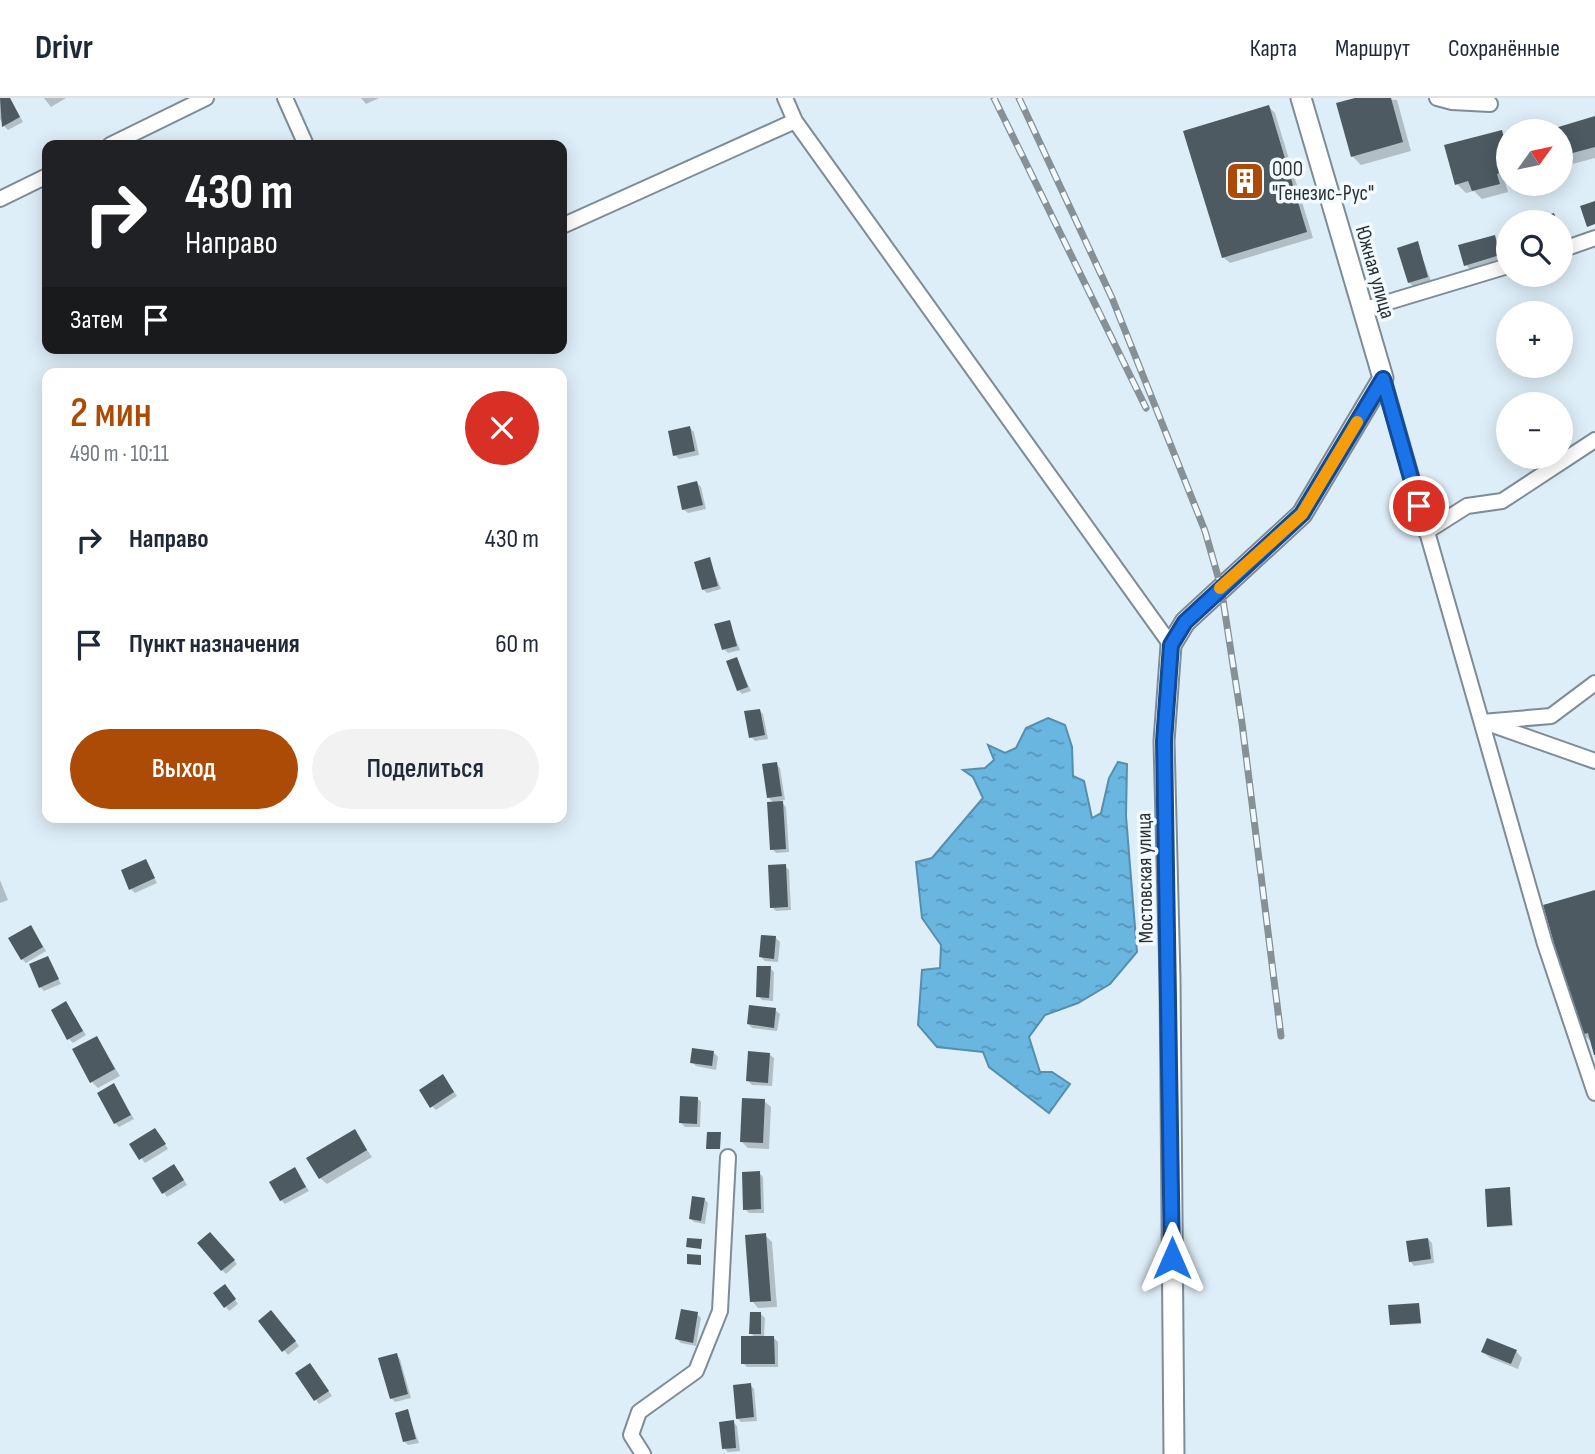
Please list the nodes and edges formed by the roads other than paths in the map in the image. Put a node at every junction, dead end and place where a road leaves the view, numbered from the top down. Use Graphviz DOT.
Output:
graph roads {
  1 [pos="206,98"];
  2 [pos="285,98"];
  3 [pos="785,98"];
  4 [pos="1301,98"];
  5 [pos="1437,98"];
  6 [pos="1490,104"];
  7 [pos="795,121"];
  8 [pos="120,140"];
  9 [pos="304,140"];
  10 [pos="42,178"];
  11 [pos="0,199"];
  12 [pos="567,224"];
  13 [pos="1595,238"];
  14 [pos="1573,246"];
  15 [pos="1496,270"];
  16 [pos="1362,310"];
  17 [pos="1383,379"];
  18 [pos="1595,440"];
  19 [pos="1426,532"];
  20 [pos="1171,645"];
  21 [pos="1595,683"];
  22 [pos="1482,722"];
  23 [pos="1595,761"];
  24 [pos="1595,1093"];
  25 [pos="728,1157"];
  26 [pos="643,1454"];
  27 [pos="1174,1454"];
  1 -- 8 [label="street"];
  2 -- 9 [label="street"];
  3 -- 7 [label="street"];
  4 -- 16 [label="street, Южная улица"];
  5 -- 6 [label="street"];
  7 -- 12 [label="street"];
  7 -- 20 [label="street"];
  10 -- 11 [label="street"];
  13 -- 14 [label="street"];
  15 -- 16 [label="street"];
  16 -- 17 [label="street, Южная улица"];
  17 -- 19 [label="street"];
  17 -- 20 [label="street"];
  18 -- 19 [label="street"];
  19 -- 22 [label="street"];
  20 -- 27 [label="street, Мостовская улица"];
  21 -- 22 [label="street"];
  22 -- 23 [label="street"];
  22 -- 24 [label="street"];
  25 -- 26 [label="street"];
}
